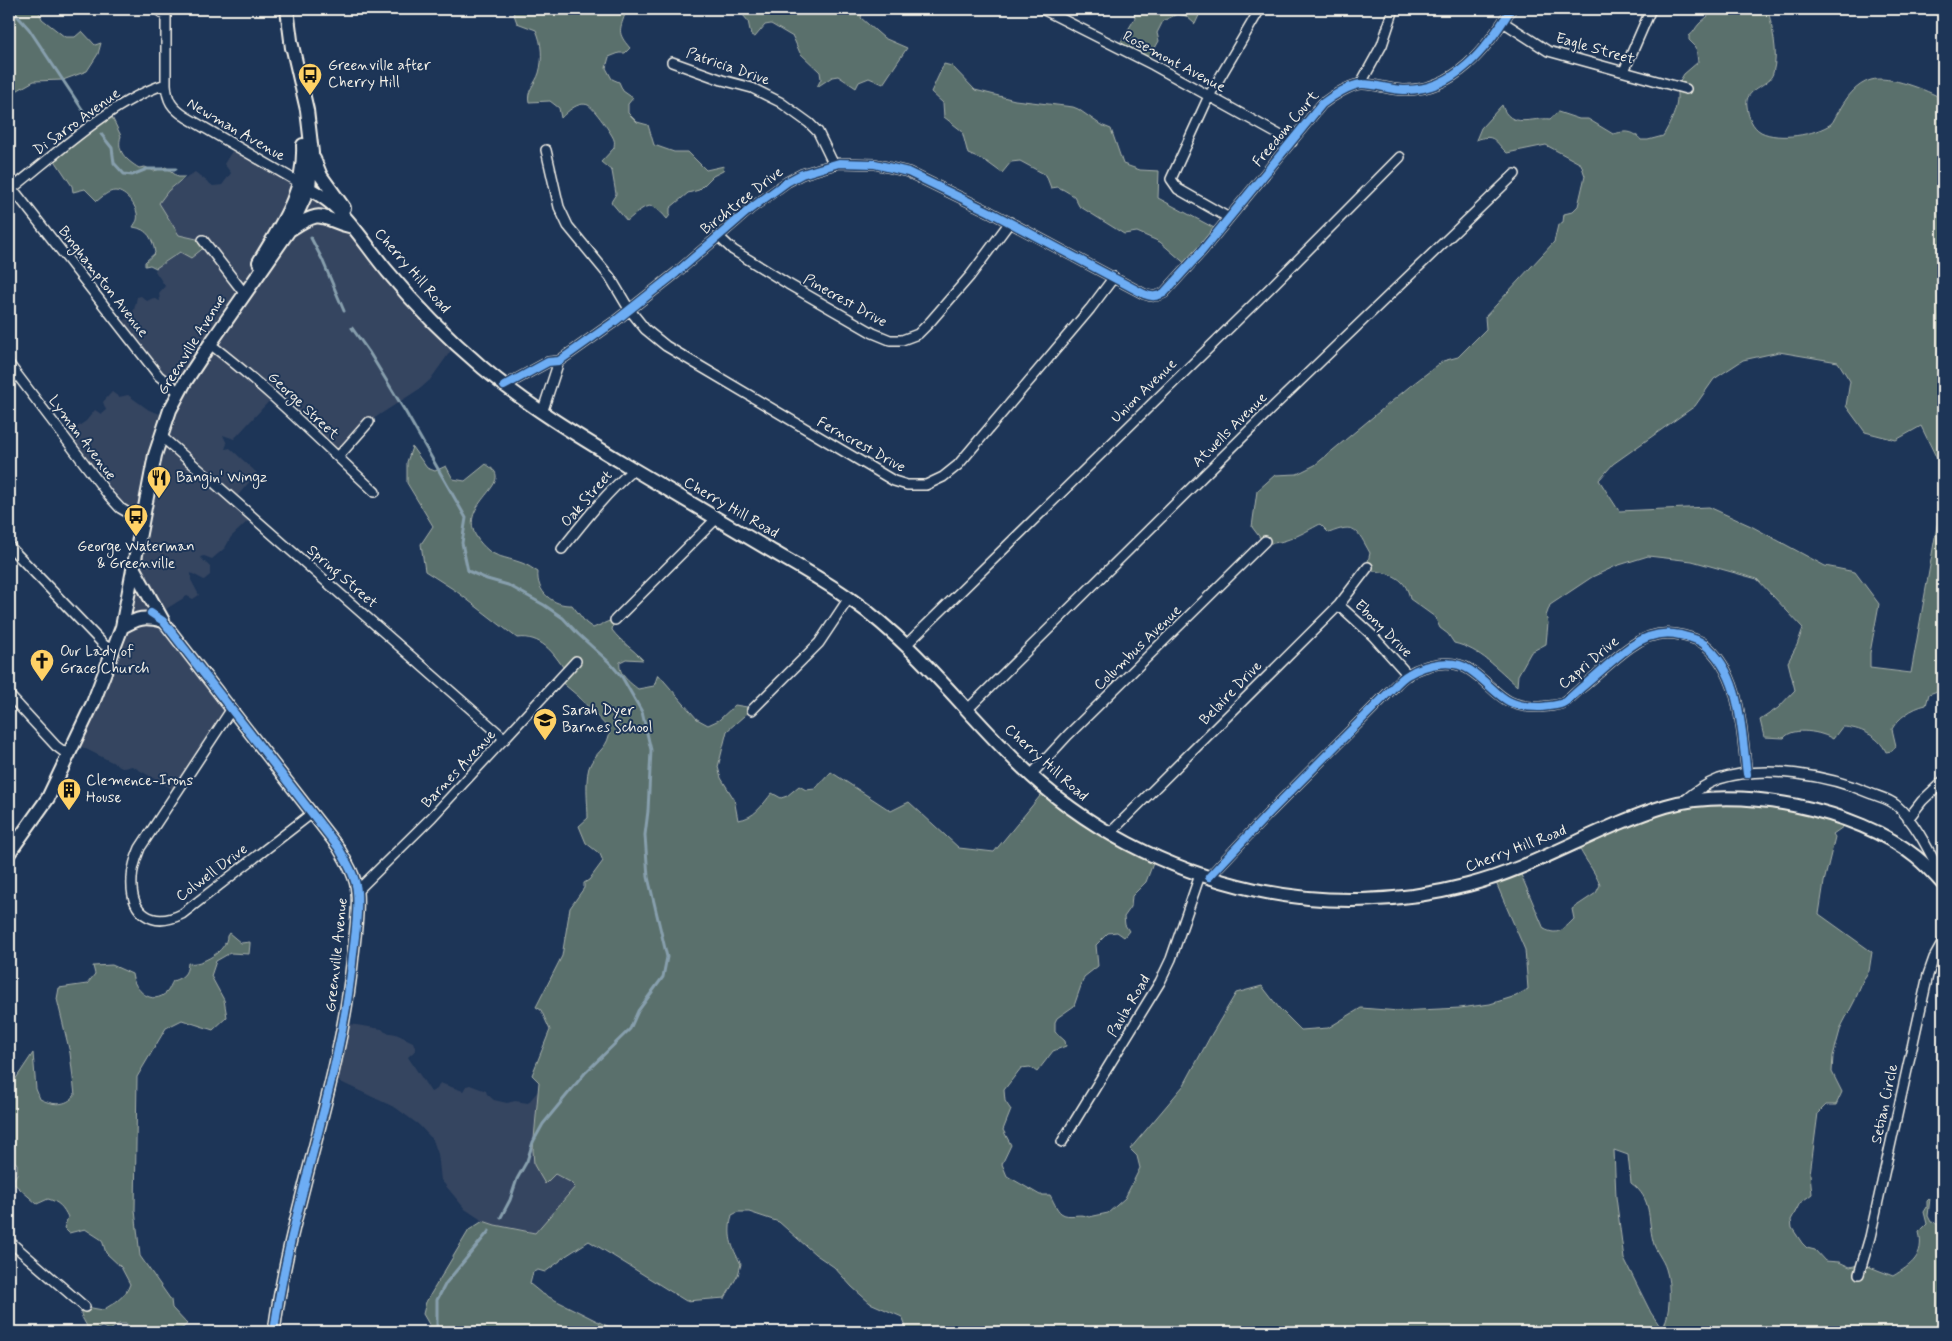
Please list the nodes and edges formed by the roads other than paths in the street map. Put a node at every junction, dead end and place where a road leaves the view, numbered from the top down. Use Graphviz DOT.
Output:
graph roads {
  1 [pos="157,9"];
  2 [pos="287,9"];
  3 [pos="1042,9"];
  4 [pos="1260,9"];
  5 [pos="1394,9"];
  6 [pos="1511,9"];
  7 [pos="1651,9"];
  8 [pos="166,12"];
  9 [pos="1503,22"];
  10 [pos="291,41"];
  11 [pos="672,62"];
  12 [pos="1624,71"];
  13 [pos="1361,83"];
  14 [pos="166,84"];
  15 [pos="1686,89"];
  16 [pos="1209,96"];
  17 [pos="1292,142"];
  18 [pos="546,150"];
  19 [pos="312,153"];
  20 [pos="1400,157"];
  21 [pos="834,165"];
  22 [pos="1515,174"];
  23 [pos="304,185"];
  24 [pos="10,188"];
  25 [pos="1229,218"];
  26 [pos="1010,222"];
  27 [pos="352,227"];
  28 [pos="290,229"];
  29 [pos="718,236"];
  30 [pos="203,240"];
  31 [pos="375,256"];
  32 [pos="1114,278"];
  33 [pos="244,293"];
  34 [pos="1158,296"];
  35 [pos="630,309"];
  36 [pos="210,344"];
  37 [pos="560,360"];
  38 [pos="9,364"];
  39 [pos="504,386"];
  40 [pos="179,392"];
  41 [pos="542,414"];
  42 [pos="369,422"];
  43 [pos="160,436"];
  44 [pos="338,457"];
  45 [pos="634,469"];
  46 [pos="375,492"];
  47 [pos="717,518"];
  48 [pos="142,521"];
  49 [pos="1265,542"];
  50 [pos="9,546"];
  51 [pos="562,549"];
  52 [pos="1368,567"];
  53 [pos="134,569"];
  54 [pos="849,598"];
  55 [pos="126,604"];
  56 [pos="1338,605"];
  57 [pos="151,613"];
  58 [pos="615,620"];
  59 [pos="163,621"];
  60 [pos="122,628"];
  61 [pos="906,644"];
  62 [pos="114,651"];
  63 [pos="576,662"];
  64 [pos="1408,674"];
  65 [pos="9,695"];
  66 [pos="968,709"];
  67 [pos="231,710"];
  68 [pos="752,710"];
  69 [pos="505,739"];
  70 [pos="68,754"];
  71 [pos="1747,774"];
  72 [pos="1031,775"];
  73 [pos="1943,781"];
  74 [pos="1681,803"];
  75 [pos="312,814"];
  76 [pos="1908,819"];
  77 [pos="1109,834"];
  78 [pos="9,853"];
  79 [pos="1204,876"];
  80 [pos="1943,879"];
  81 [pos="1943,884"];
  82 [pos="357,891"];
  83 [pos="1943,942"];
  84 [pos="1062,1142"];
  85 [pos="9,1241"];
  86 [pos="1859,1274"];
  87 [pos="85,1307"];
  88 [pos="274,1332"];
  1 -- 8 [label="street, Newman Avenue"];
  2 -- 10 [label="main road, Greenville Avenue"];
  3 -- 16 [label="street, Rosemont Avenue"];
  4 -- 16 [label="street"];
  5 -- 13 [label="street"];
  6 -- 9 [label="street"];
  7 -- 12 [label="street"];
  8 -- 14 [label="street, Newman Avenue"];
  9 -- 12 [label="street, Eagle Street"];
  9 -- 13 [label="street"];
  10 -- 19 [label="main road, Greenville Avenue"];
  10 -- 23 [label="main road, Greenville Avenue"];
  11 -- 21 [label="street, Patricia Drive"];
  12 -- 15 [label="street, Eagle Street"];
  13 -- 17 [label="street, Freedom Court"];
  14 -- 23 [label="street, Newman Avenue"];
  14 -- 24 [label="street, Di Sarro Avenue"];
  16 -- 17 [label="street, Rosemont Avenue"];
  16 -- 25 [label="street"];
  17 -- 25 [label="street, Freedom Court"];
  18 -- 35 [label="street, Ferncrest Drive"];
  19 -- 23 [label="main road, Greenville Avenue"];
  19 -- 31 [label="main road"];
  20 -- 61 [label="street, Union Avenue"];
  21 -- 26 [label="street, Birchtree Drive"];
  21 -- 29 [label="street, Birchtree Drive"];
  22 -- 66 [label="street, Atwells Avenue"];
  23 -- 27 [label="main road, Cherry Hill Road"];
  23 -- 28 [label="main road, Greenville Avenue"];
  23 -- 33 [label="main road, Greenville Avenue"];
  24 -- 40 [label="street, Binghampton Avenue"];
  25 -- 34 [label="street, Freedom Court"];
  26 -- 29 [label="street, Pinecrest Drive"];
  26 -- 32 [label="street, Birchtree Drive"];
  27 -- 28 [label="main road"];
  27 -- 31 [label="main road, Cherry Hill Road"];
  28 -- 33 [label="main road, Greenville Avenue"];
  29 -- 35 [label="street, Birchtree Drive"];
  30 -- 33 [label="street"];
  31 -- 39 [label="main road, Cherry Hill Road"];
  32 -- 34 [label="street, Birchtree Drive"];
  32 -- 35 [label="street, Ferncrest Drive"];
  33 -- 36 [label="main road, Greenville Avenue"];
  35 -- 37 [label="street, Birchtree Drive"];
  36 -- 40 [label="main road, Greenville Avenue"];
  36 -- 44 [label="street, George Street"];
  37 -- 39 [label="street, Birchtree Drive"];
  37 -- 41 [label="street"];
  38 -- 48 [label="street, Lyman Avenue"];
  39 -- 41 [label="main road, Cherry Hill Road"];
  40 -- 43 [label="main road, Greenville Avenue"];
  41 -- 45 [label="main road, Cherry Hill Road"];
  42 -- 44 [label="street"];
  43 -- 48 [label="main road, Greenville Avenue"];
  43 -- 69 [label="street, Spring Street"];
  44 -- 46 [label="street, George Street"];
  45 -- 47 [label="main road, Cherry Hill Road"];
  45 -- 51 [label="street, Oak Street"];
  47 -- 54 [label="main road, Cherry Hill Road"];
  47 -- 58 [label="street"];
  48 -- 53 [label="main road, Greenville Avenue"];
  49 -- 72 [label="street, Columbus Avenue"];
  50 -- 62 [label="street"];
  52 -- 56 [label="street, Belaire Drive"];
  53 -- 55 [label="main road, Greenville Avenue"];
  53 -- 59 [label="main road"];
  54 -- 61 [label="main road, Cherry Hill Road"];
  54 -- 68 [label="street"];
  55 -- 57 [label="main road, Greenville Avenue"];
  55 -- 60 [label="main road"];
  56 -- 64 [label="street, Ebony Drive"];
  56 -- 77 [label="street, Belaire Drive"];
  57 -- 59 [label="street, Greenville Avenue"];
  59 -- 60 [label="main road"];
  59 -- 67 [label="street, Greenville Avenue"];
  60 -- 62 [label="main road"];
  61 -- 66 [label="main road, Cherry Hill Road"];
  62 -- 70 [label="main road"];
  63 -- 69 [label="street, Barnes Avenue"];
  64 -- 71 [label="street, Capri Drive"];
  64 -- 79 [label="street, Capri Drive"];
  65 -- 70 [label="street"];
  66 -- 72 [label="main road, Cherry Hill Road"];
  67 -- 75 [label="street, Greenville Avenue"];
  67 -- 75 [label="street, Colwell Drive"];
  69 -- 82 [label="street, Barnes Avenue"];
  70 -- 78 [label="main road"];
  71 -- 74 [label="street"];
  71 -- 76 [label="street"];
  72 -- 77 [label="main road, Cherry Hill Road"];
  73 -- 76 [label="street"];
  74 -- 79 [label="main road, Cherry Hill Road"];
  74 -- 81 [label="main road, Cherry Hill Road"];
  75 -- 82 [label="street, Greenville Avenue"];
  76 -- 80 [label="street"];
  77 -- 79 [label="main road, Cherry Hill Road"];
  79 -- 84 [label="street, Paula Road"];
  82 -- 88 [label="street, Greenville Avenue"];
  83 -- 86 [label="street, Setian Circle"];
  85 -- 87 [label="street"];
}
